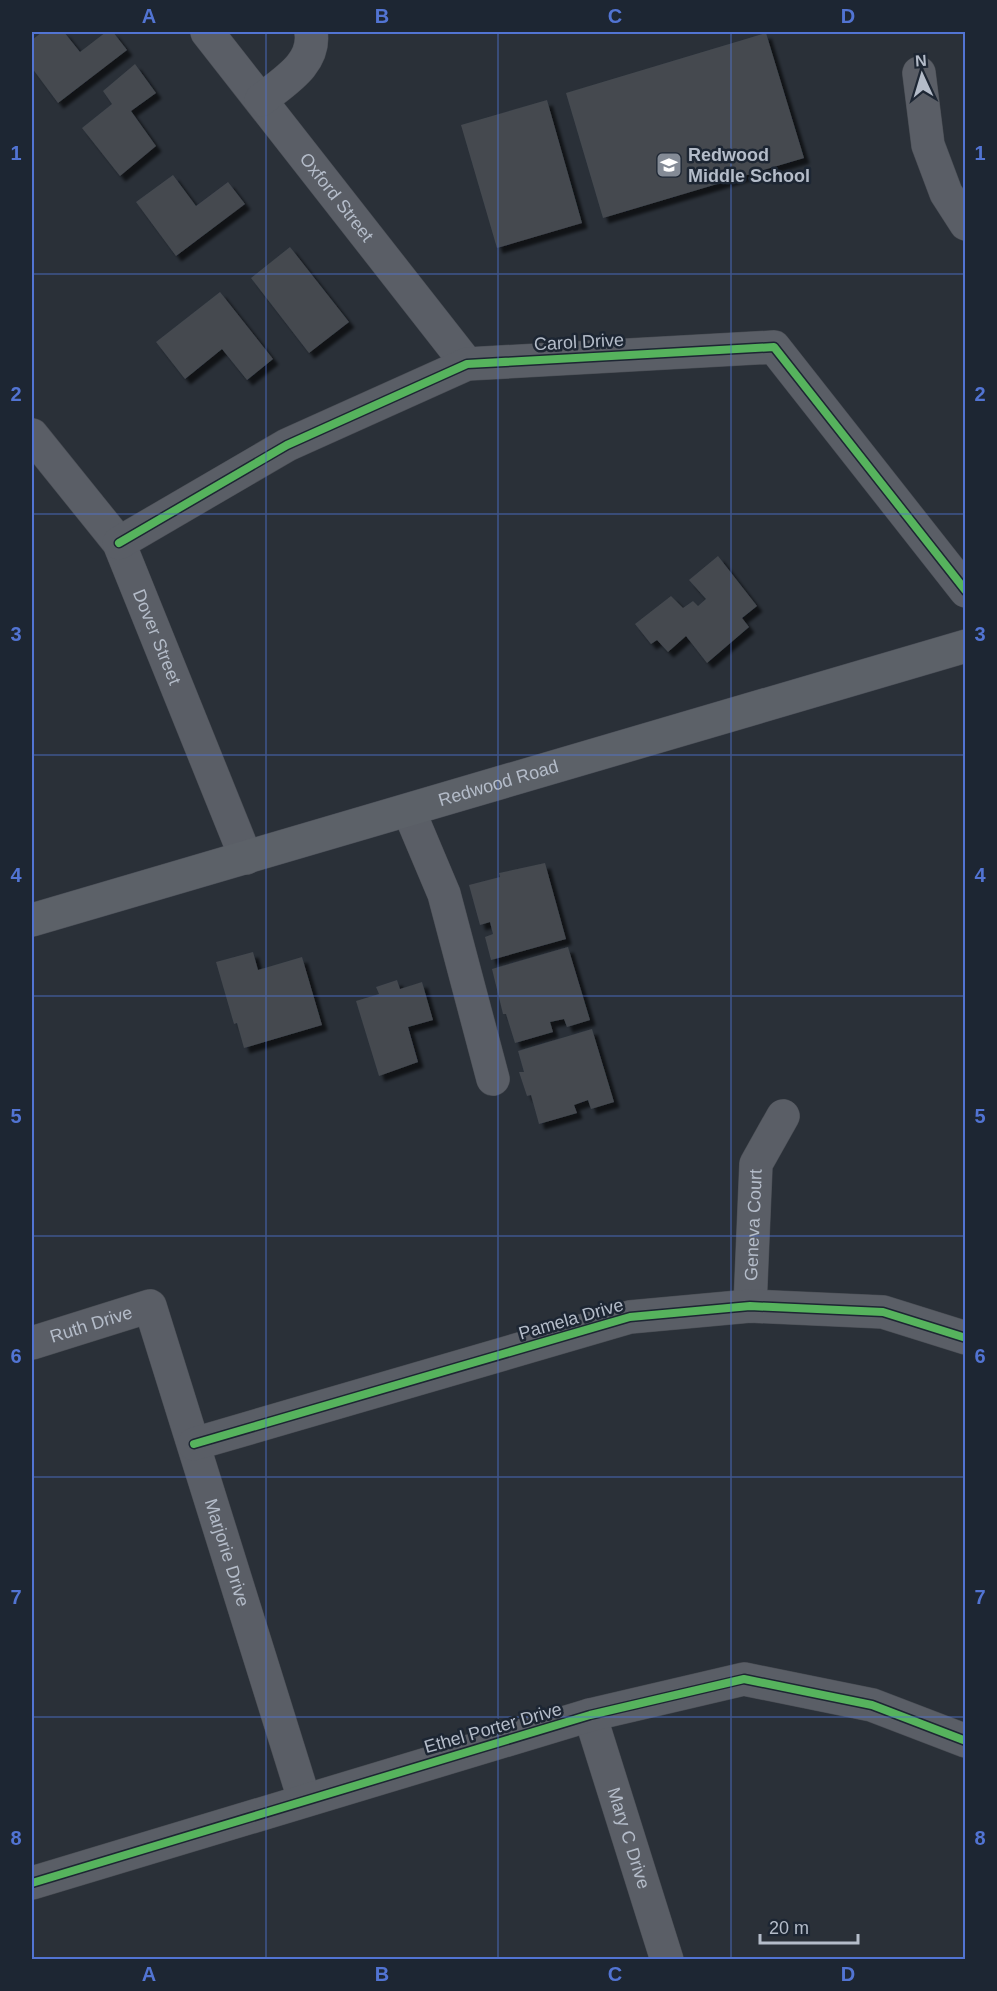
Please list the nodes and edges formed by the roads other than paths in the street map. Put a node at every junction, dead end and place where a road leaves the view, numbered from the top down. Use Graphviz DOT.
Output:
graph roads {
  1 [pos="207,32"];
  2 [pos="311,32"];
  3 [pos="919,73"];
  4 [pos="261,100"];
  5 [pos="966,224"];
  6 [pos="466,364"];
  7 [pos="32,435"];
  8 [pos="119,543"];
  9 [pos="966,591"];
  10 [pos="966,646"];
  11 [pos="409,811"];
  12 [pos="246,858"];
  13 [pos="32,920"];
  14 [pos="493,1079"];
  15 [pos="783,1116"];
  16 [pos="150,1306"];
  17 [pos="750,1306"];
  18 [pos="966,1338"];
  19 [pos="32,1343"];
  20 [pos="195,1444"];
  21 [pos="590,1715"];
  22 [pos="966,1742"];
  23 [pos="304,1799"];
  24 [pos="32,1883"];
  25 [pos="667,1959"];
  1 -- 4 [label="street, Oxford Street"];
  2 -- 4 [label="street"];
  3 -- 5 [label="street"];
  4 -- 6 [label="street, Oxford Street"];
  6 -- 8 [label="street, Carol Drive"];
  6 -- 9 [label="street, Carol Drive"];
  7 -- 8 [label="street, Dover Street"];
  8 -- 12 [label="street, Dover Street"];
  10 -- 11 [label="main road, Redwood Road"];
  11 -- 12 [label="main road, Redwood Road"];
  11 -- 14 [label="street"];
  12 -- 13 [label="main road, Redwood Road"];
  15 -- 17 [label="street, Geneva Court"];
  16 -- 19 [label="street, Ruth Drive"];
  16 -- 20 [label="street, Marjorie Drive"];
  17 -- 18 [label="street, Pamela Drive"];
  17 -- 20 [label="street, Pamela Drive"];
  20 -- 23 [label="street, Marjorie Drive"];
  21 -- 22 [label="street, Ethel Porter Drive"];
  21 -- 23 [label="street, Ethel Porter Drive"];
  21 -- 25 [label="street, Mary C Drive"];
  23 -- 24 [label="street, Ethel Porter Drive"];
}
